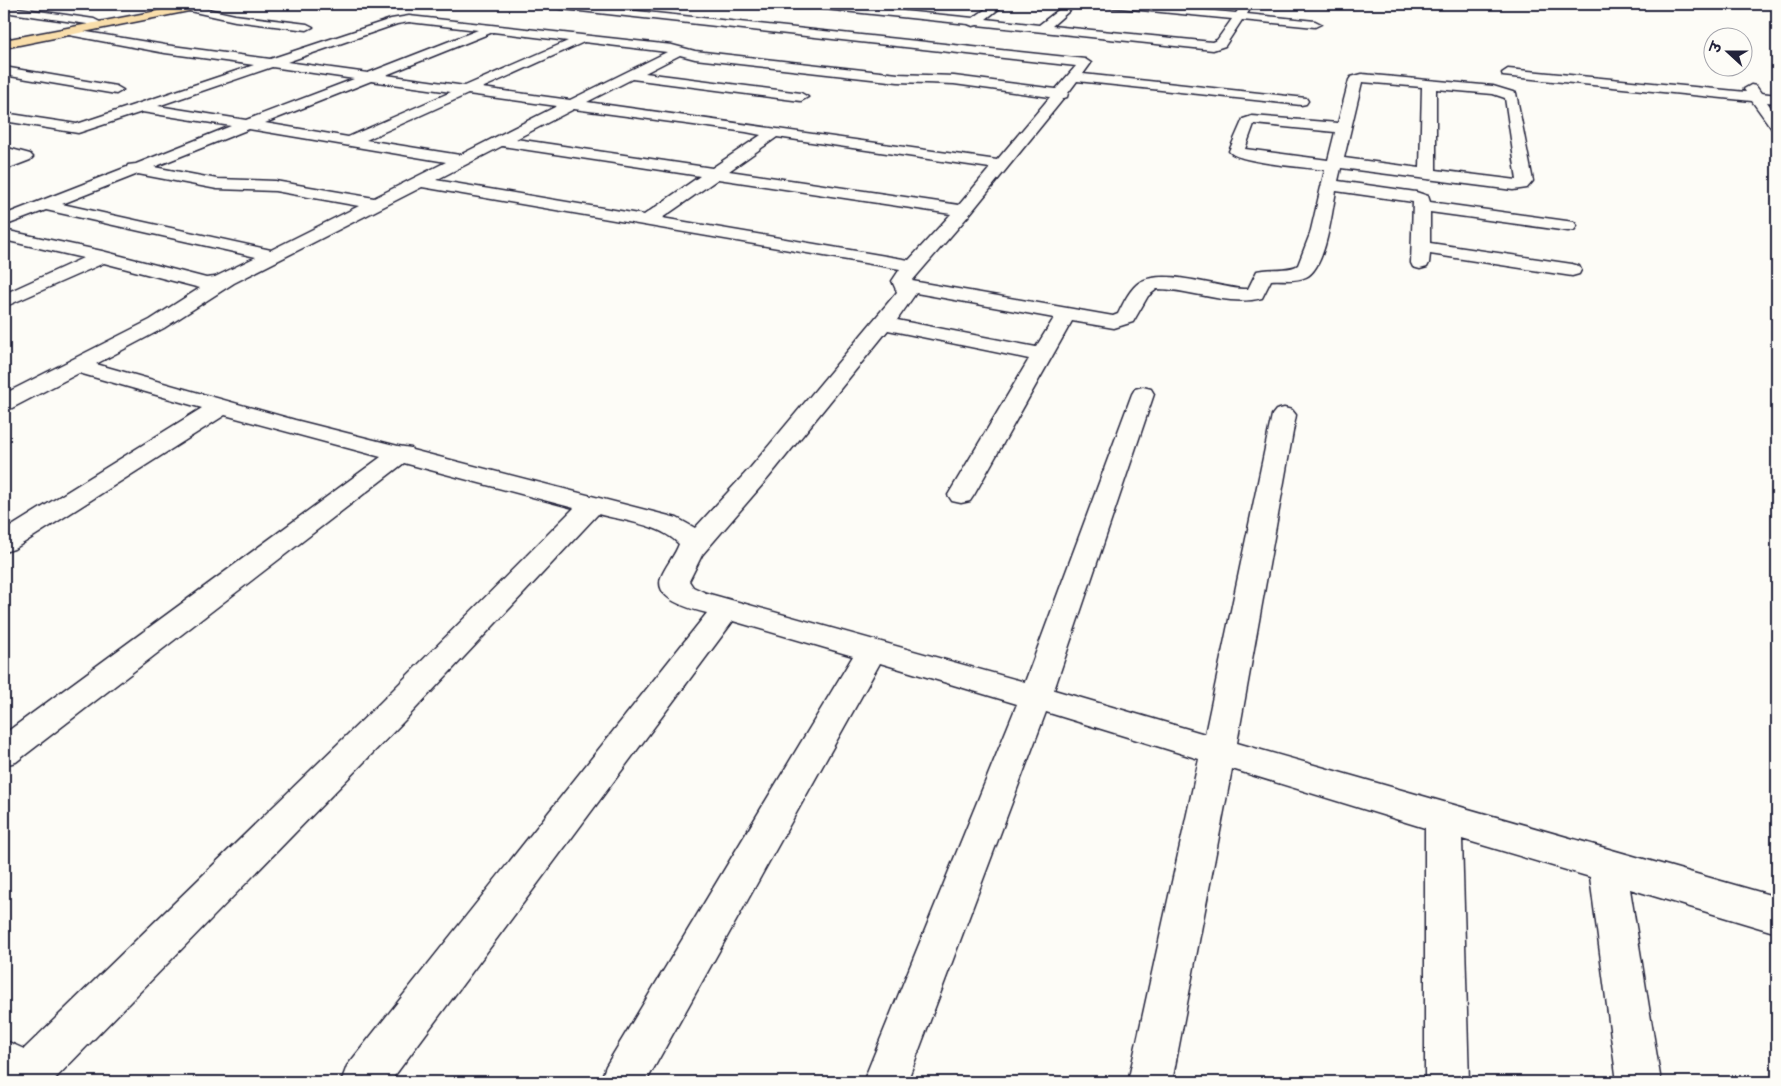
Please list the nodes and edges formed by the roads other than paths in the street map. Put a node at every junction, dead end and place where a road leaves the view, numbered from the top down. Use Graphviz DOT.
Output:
graph roads {
  1 [pos="19,4"];
  2 [pos="209,4"];
  3 [pos="544,4"];
  4 [pos="805,4"];
  5 [pos="932,4"];
  6 [pos="1000,4"];
  7 [pos="1072,4"];
  8 [pos="1110,4"];
  9 [pos="1248,4"];
  10 [pos="181,5"];
  11 [pos="1139,5"];
  12 [pos="855,6"];
  13 [pos="4,8"];
  14 [pos="668,8"];
  15 [pos="651,15"];
  16 [pos="913,16"];
  17 [pos="1239,17"];
  18 [pos="1175,18"];
  19 [pos="94,22"];
  20 [pos="972,22"];
  21 [pos="112,23"];
  22 [pos="1315,24"];
  23 [pos="307,27"];
  24 [pos="494,28"];
  25 [pos="152,29"];
  26 [pos="1040,30"];
  27 [pos="68,32"];
  28 [pos="1107,36"];
  29 [pos="584,38"];
  30 [pos="4,40"];
  31 [pos="1157,41"];
  32 [pos="4,44"];
  33 [pos="239,46"];
  34 [pos="678,51"];
  35 [pos="211,55"];
  36 [pos="1091,56"];
  37 [pos="1538,61"];
  38 [pos="271,63"];
  39 [pos="4,71"];
  40 [pos="1508,73"];
  41 [pos="631,75"];
  42 [pos="369,76"];
  43 [pos="1075,77"];
  44 [pos="1545,77"];
  45 [pos="1760,79"];
  46 [pos="1429,84"];
  47 [pos="116,90"];
  48 [pos="466,90"];
  49 [pos="1062,94"];
  50 [pos="801,97"];
  51 [pos="1756,97"];
  52 [pos="1777,99"];
  53 [pos="1301,101"];
  54 [pos="572,105"];
  55 [pos="141,108"];
  56 [pos="4,118"];
  57 [pos="245,125"];
  58 [pos="1777,126"];
  59 [pos="1344,128"];
  60 [pos="774,132"];
  61 [pos="501,141"];
  62 [pos="348,142"];
  63 [pos="4,152"];
  64 [pos="463,160"];
  65 [pos="1334,164"];
  66 [pos="4,165"];
  67 [pos="1001,165"];
  68 [pos="134,168"];
  69 [pos="716,174"];
  70 [pos="1428,174"];
  71 [pos="421,182"];
  72 [pos="1329,185"];
  73 [pos="378,204"];
  74 [pos="44,205"];
  75 [pos="1423,206"];
  76 [pos="963,211"];
  77 [pos="648,220"];
  78 [pos="4,221"];
  79 [pos="1568,226"];
  80 [pos="4,235"];
  81 [pos="275,256"];
  82 [pos="102,257"];
  83 [pos="1572,270"];
  84 [pos="908,275"];
  85 [pos="227,280"];
  86 [pos="4,301"];
  87 [pos="1066,314"];
  88 [pos="882,324"];
  89 [pos="1042,355"];
  90 [pos="76,365"];
  91 [pos="1143,394"];
  92 [pos="4,402"];
  93 [pos="222,406"];
  94 [pos="1284,415"];
  95 [pos="402,454"];
  96 [pos="961,495"];
  97 [pos="593,504"];
  98 [pos="4,544"];
  99 [pos="692,549"];
  100 [pos="727,608"];
  101 [pos="872,650"];
  102 [pos="1036,697"];
  103 [pos="4,752"];
  104 [pos="1218,752"];
  105 [pos="1443,818"];
  106 [pos="1607,865"];
  107 [pos="1777,914"];
  108 [pos="18,1073"];
  109 [pos="363,1082"];
  110 [pos="622,1082"];
  111 [pos="885,1082"];
  112 [pos="1150,1082"];
  113 [pos="1447,1082"];
  114 [pos="1639,1082"];
  1 -- 13 [label="street"];
  2 -- 10 [label="main road"];
  3 -- 15 [label="street"];
  4 -- 12 [label="street"];
  5 -- 16 [label="street"];
  6 -- 20 [label="street"];
  7 -- 26 [label="street"];
  8 -- 11 [label="street"];
  9 -- 17 [label="street"];
  10 -- 19 [label="main road"];
  10 -- 21 [label="main road"];
  10 -- 23 [label="street"];
  11 -- 18 [label="street"];
  11 -- 28 [label="street"];
  12 -- 16 [label="street"];
  13 -- 19 [label="street"];
  14 -- 15 [label="street"];
  15 -- 36 [label="street"];
  16 -- 20 [label="street"];
  17 -- 18 [label="street"];
  17 -- 22 [label="street"];
  17 -- 31 [label="street"];
  18 -- 31 [label="street"];
  19 -- 30 [label="main road"];
  20 -- 26 [label="street"];
  21 -- 25 [label="street"];
  21 -- 27 [label="main road"];
  24 -- 29 [label="street"];
  24 -- 38 [label="street"];
  24 -- 42 [label="street"];
  26 -- 28 [label="street"];
  27 -- 32 [label="main road"];
  27 -- 35 [label="street"];
  28 -- 31 [label="street"];
  28 -- 36 [label="street"];
  29 -- 34 [label="street"];
  29 -- 48 [label="street"];
  33 -- 35 [label="street"];
  34 -- 41 [label="street"];
  34 -- 49 [label="street"];
  35 -- 38 [label="street"];
  36 -- 43 [label="street"];
  37 -- 44 [label="street"];
  38 -- 42 [label="street"];
  38 -- 55 [label="street"];
  39 -- 47 [label="street"];
  40 -- 44 [label="street"];
  41 -- 50 [label="street"];
  41 -- 54 [label="street"];
  42 -- 48 [label="street"];
  42 -- 57 [label="street"];
  43 -- 49 [label="street"];
  43 -- 53 [label="street"];
  44 -- 51 [label="street"];
  45 -- 51 [label="street"];
  46 -- 59 [label="street"];
  46 -- 70 [label="street"];
  46 -- 70 [label="street"];
  48 -- 54 [label="street"];
  48 -- 62 [label="street"];
  49 -- 67 [label="street"];
  51 -- 52 [label="street"];
  51 -- 58 [label="street"];
  54 -- 60 [label="street"];
  54 -- 61 [label="street"];
  55 -- 56 [label="street"];
  55 -- 57 [label="street"];
  57 -- 62 [label="street"];
  57 -- 68 [label="street"];
  59 -- 65 [label="street"];
  59 -- 65 [label="street"];
  60 -- 67 [label="street"];
  60 -- 69 [label="street"];
  61 -- 64 [label="street"];
  61 -- 69 [label="street"];
  62 -- 64 [label="street"];
  63 -- 66 [label="street"];
  64 -- 71 [label="street"];
  65 -- 70 [label="street"];
  65 -- 72 [label="street"];
  67 -- 76 [label="street"];
  68 -- 73 [label="street"];
  68 -- 74 [label="street"];
  69 -- 76 [label="street"];
  69 -- 77 [label="street"];
  71 -- 73 [label="street"];
  71 -- 77 [label="street"];
  72 -- 75 [label="street"];
  72 -- 87 [label="street"];
  73 -- 81 [label="street"];
  74 -- 78 [label="street"];
  74 -- 81 [label="street"];
  75 -- 79 [label="street"];
  75 -- 83 [label="street"];
  76 -- 84 [label="street"];
  77 -- 84 [label="street"];
  80 -- 82 [label="street"];
  81 -- 85 [label="street"];
  82 -- 85 [label="street"];
  82 -- 86 [label="street"];
  84 -- 87 [label="street"];
  84 -- 88 [label="street"];
  85 -- 90 [label="street"];
  87 -- 89 [label="street"];
  88 -- 89 [label="street"];
  88 -- 99 [label="street"];
  89 -- 96 [label="street"];
  90 -- 92 [label="street"];
  90 -- 93 [label="street"];
  91 -- 102 [label="street"];
  93 -- 95 [label="street"];
  93 -- 98 [label="street"];
  94 -- 104 [label="street"];
  95 -- 97 [label="street"];
  95 -- 103 [label="street"];
  97 -- 99 [label="street"];
  97 -- 108 [label="street"];
  99 -- 100 [label="street"];
  100 -- 101 [label="street"];
  100 -- 109 [label="street"];
  101 -- 102 [label="street"];
  101 -- 110 [label="street"];
  102 -- 104 [label="street"];
  102 -- 111 [label="street"];
  104 -- 105 [label="street"];
  104 -- 112 [label="street"];
  105 -- 106 [label="street"];
  105 -- 113 [label="street"];
  106 -- 107 [label="street"];
  106 -- 114 [label="street"];
}
